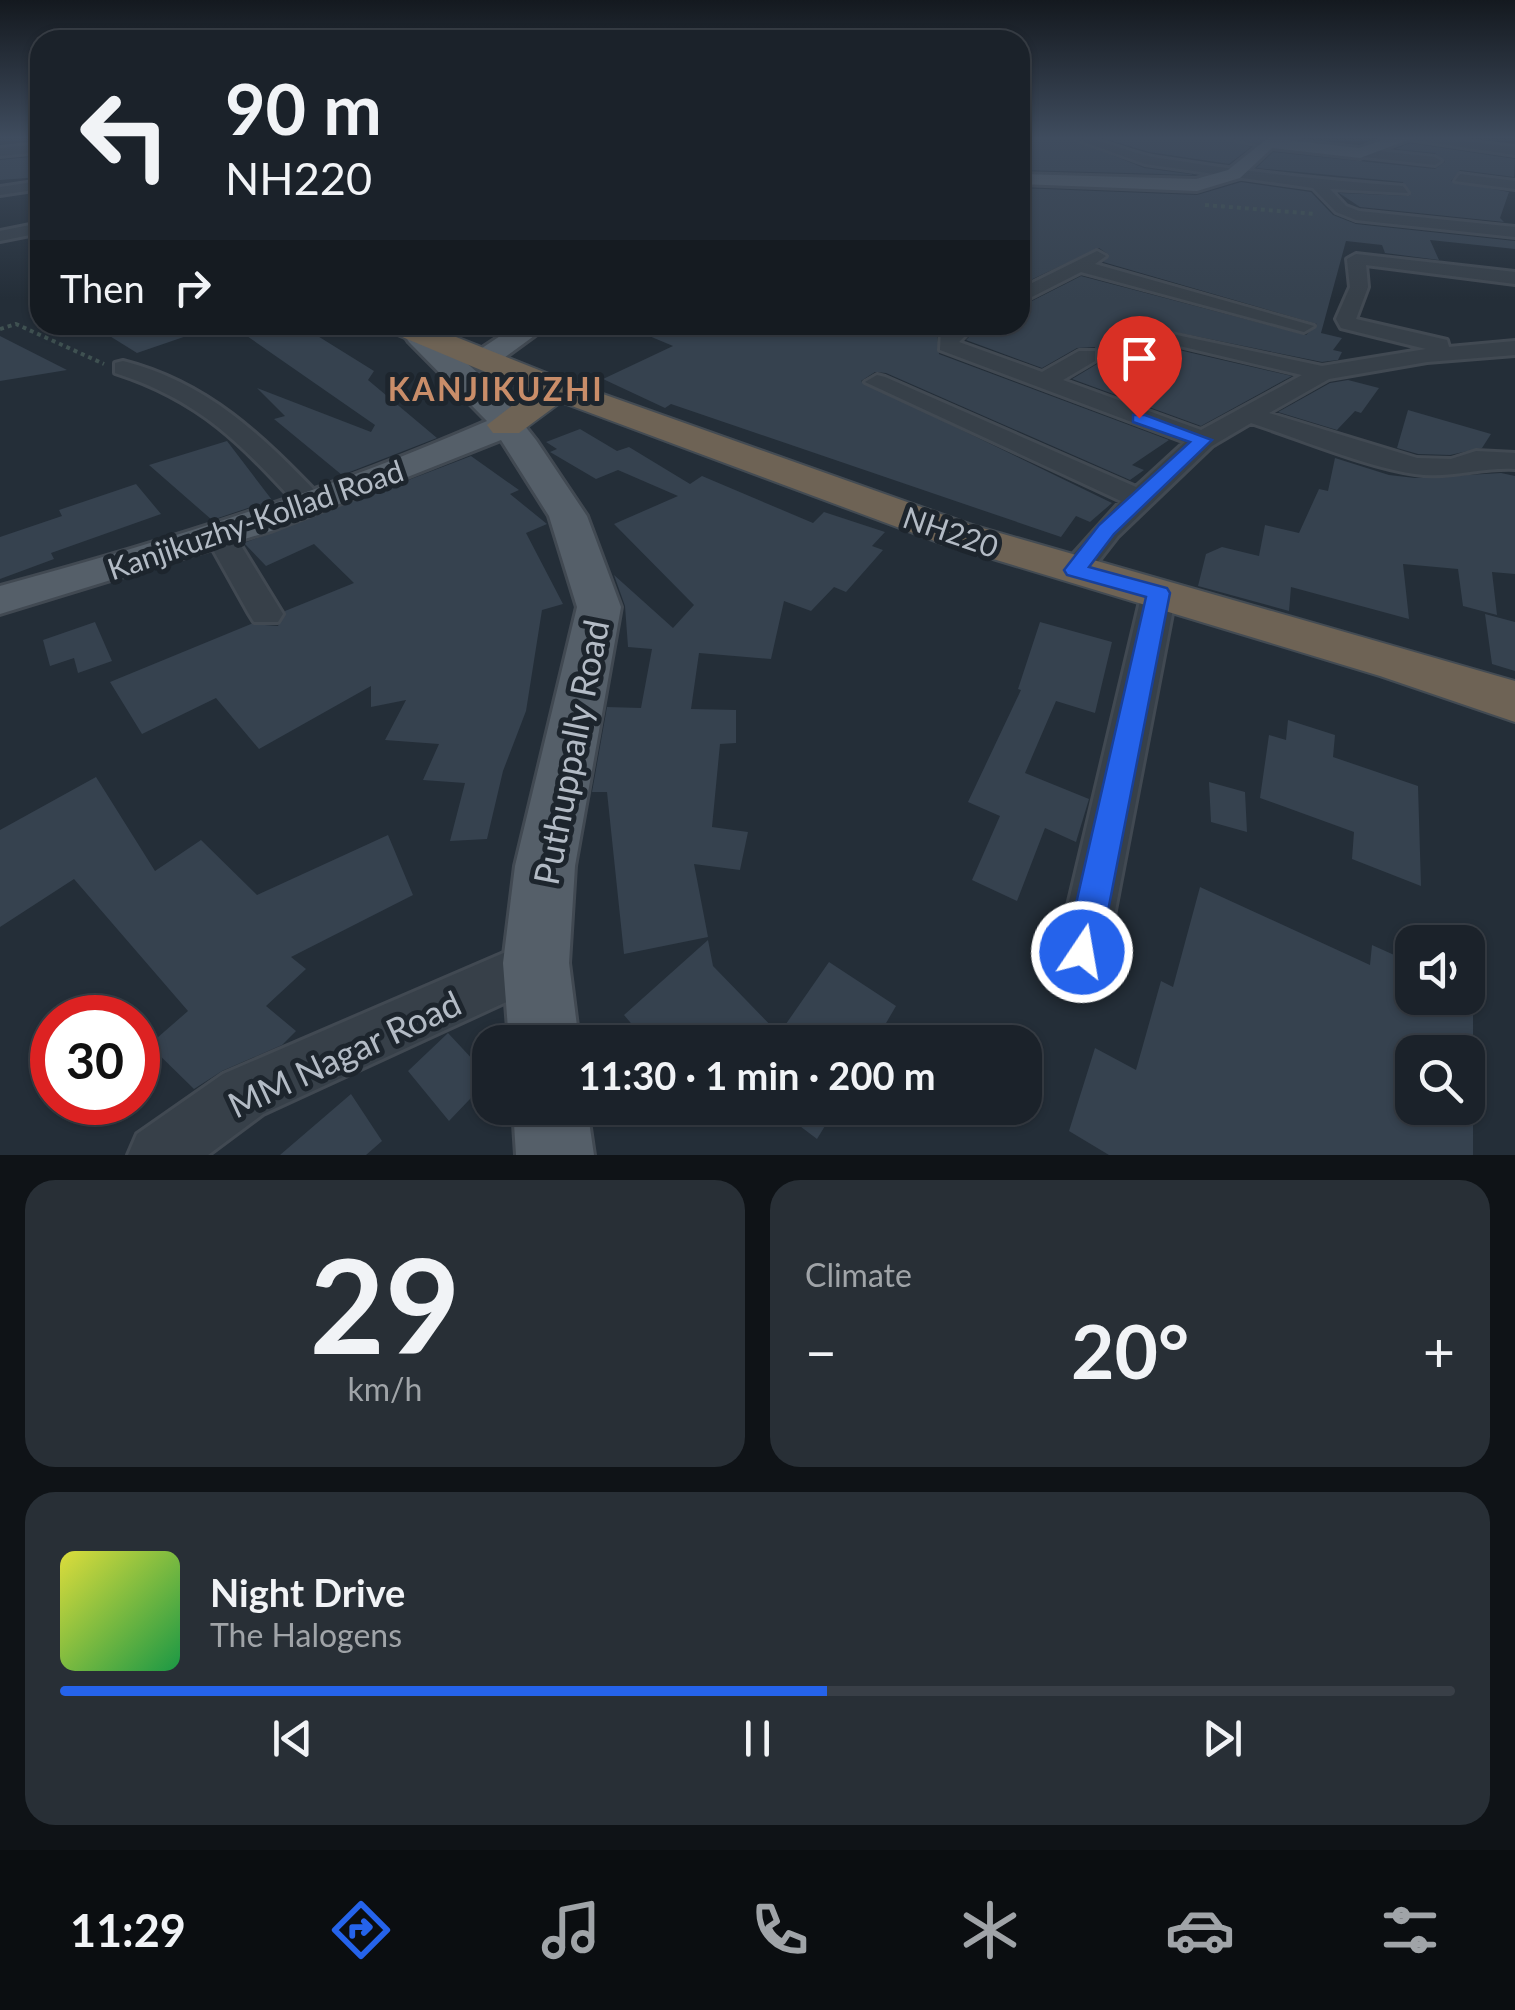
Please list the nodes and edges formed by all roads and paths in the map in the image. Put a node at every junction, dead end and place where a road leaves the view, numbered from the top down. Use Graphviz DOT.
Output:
graph roads {
  1 [pos="1198,191"];
  2 [pos="1325,191"];
  3 [pos="12,213"];
  4 [pos="1347,213"];
  5 [pos="30,223"];
  6 [pos="30,230"];
  7 [pos="1515,232"];
  8 [pos="0,236"];
  9 [pos="1105,251"];
  10 [pos="1080,266"];
  11 [pos="1515,278"];
  12 [pos="1030,292"];
  13 [pos="1238,299"];
  14 [pos="1348,324"];
  15 [pos="1304,326"];
  16 [pos="0,329"];
  17 [pos="30,331"];
  18 [pos="38,335"];
  19 [pos="415,335"];
  20 [pos="421,335"];
  21 [pos="520,335"];
  22 [pos="948,335"];
  23 [pos="1175,338"];
  24 [pos="1515,348"];
  25 [pos="1468,350"];
  26 [pos="1086,356"];
  27 [pos="482,360"];
  28 [pos="123,368"];
  29 [pos="1322,373"];
  30 [pos="877,382"];
  31 [pos="1042,382"];
  32 [pos="557,389"];
  33 [pos="1250,415"];
  34 [pos="506,425"];
  35 [pos="1203,440"];
  36 [pos="1515,460"];
  37 [pos="1139,499"];
  38 [pos="312,504"];
  39 [pos="221,537"];
  40 [pos="1075,570"];
  41 [pos="1159,593"];
  42 [pos="0,600"];
  43 [pos="266,614"];
  44 [pos="1515,702"];
  45 [pos="1082,952"];
  46 [pos="536,964"];
  47 [pos="542,1025"];
  48 [pos="552,1125"];
  49 [pos="158,1155"];
  50 [pos="555,1155"];
  1 -- 4 [label="path"];
  2 -- 4 [label="street"];
  3 -- 5 [label="street"];
  4 -- 7 [label="street"];
  6 -- 8 [label="street"];
  9 -- 10 [label="street"];
  10 -- 12 [label="street"];
  10 -- 15 [label="street"];
  11 -- 14 [label="street"];
  13 -- 14 [label="street"];
  14 -- 25 [label="street"];
  16 -- 17 [label="path"];
  18 -- 28 [label="path"];
  19 -- 34 [label="main road, Puthuppally Road"];
  20 -- 27 [label="highway, NH220"];
  21 -- 27 [label="main road"];
  22 -- 31 [label="street"];
  23 -- 29 [label="street"];
  24 -- 25 [label="street"];
  25 -- 29 [label="street"];
  26 -- 31 [label="street"];
  27 -- 32 [label="highway, NH220"];
  28 -- 38 [label="street"];
  29 -- 33 [label="street"];
  30 -- 37 [label="street"];
  31 -- 35 [label="street"];
  32 -- 34 [label="highway"];
  32 -- 40 [label="highway, NH220"];
  33 -- 35 [label="street"];
  33 -- 36 [label="street"];
  34 -- 38 [label="main road, Kanjikuzhy-Kollad Road"];
  34 -- 46 [label="main road, Puthuppally Road"];
  35 -- 37 [label="street"];
  37 -- 40 [label="street"];
  38 -- 39 [label="main road, Kanjikuzhy-Kollad Road"];
  39 -- 42 [label="main road, Kanjikuzhy-Kollad Road"];
  39 -- 43 [label="street"];
  40 -- 41 [label="highway, NH220"];
  41 -- 44 [label="highway, NH220"];
  41 -- 45 [label="street"];
  46 -- 47 [label="main road, Puthuppally Road"];
  46 -- 49 [label="street, MM Nagar Road"];
  48 -- 50 [label="main road"];
}
